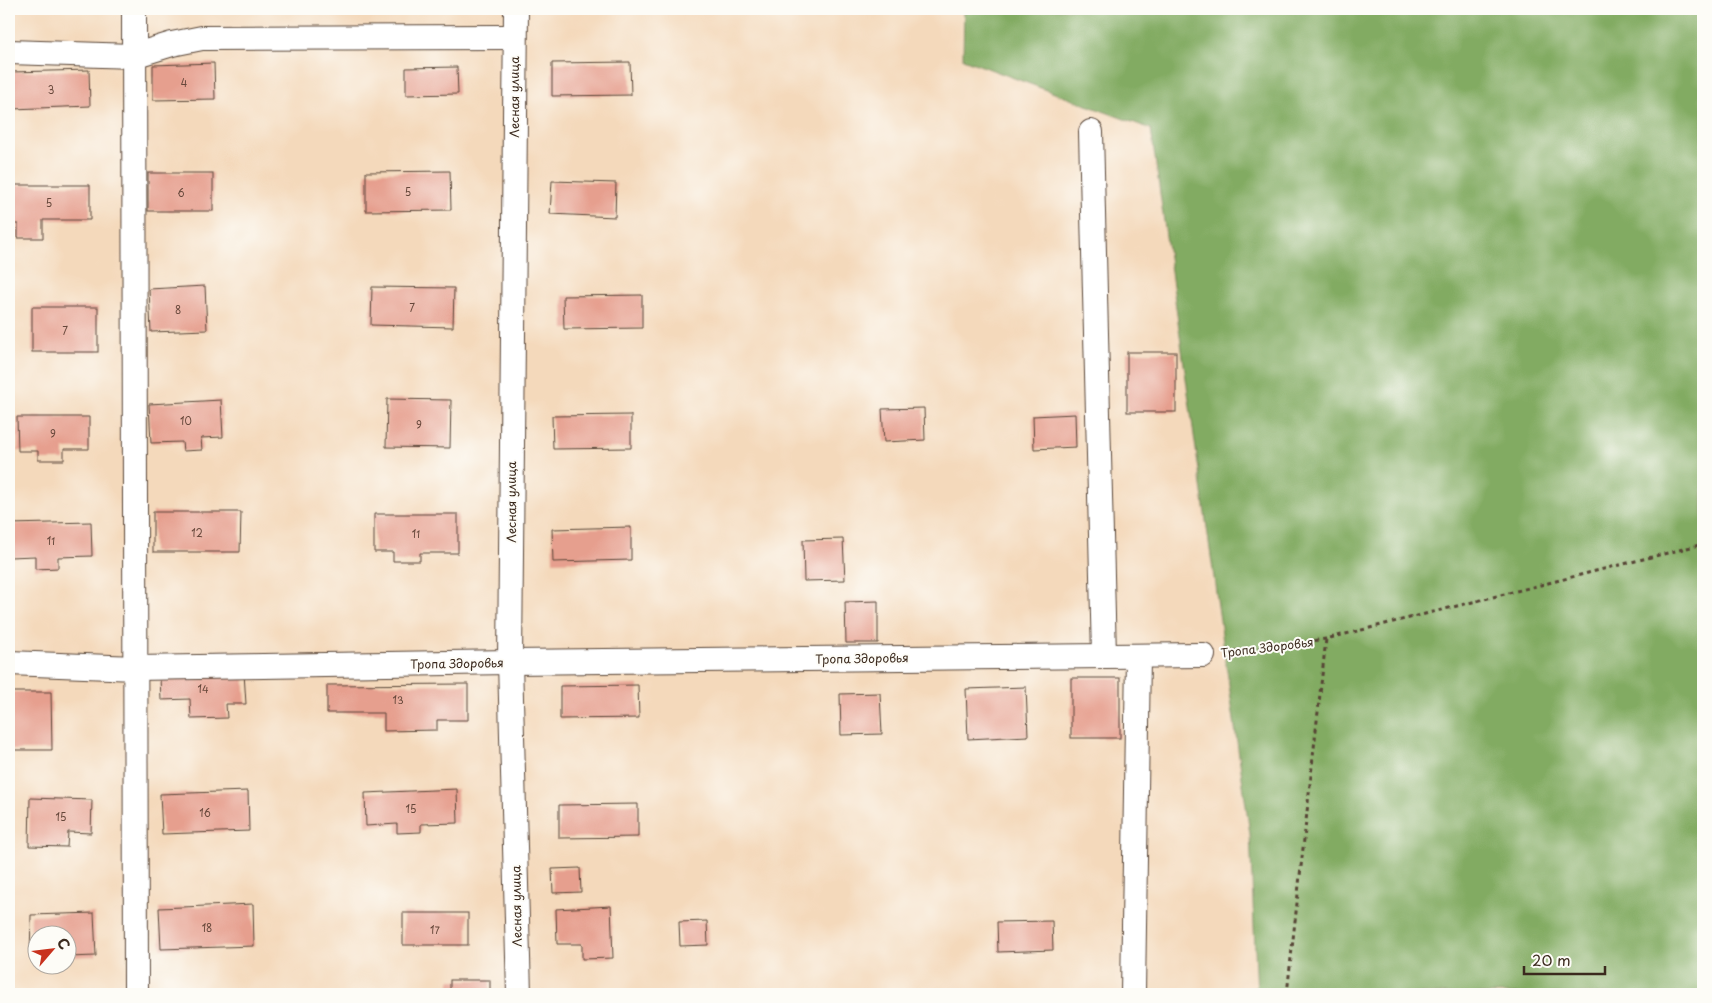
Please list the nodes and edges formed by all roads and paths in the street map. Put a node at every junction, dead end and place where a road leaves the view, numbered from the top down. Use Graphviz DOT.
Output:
graph roads {
  1 [pos="134,9"];
  2 [pos="516,9"];
  3 [pos="514,37"];
  4 [pos="9,52"];
  5 [pos="133,56"];
  6 [pos="1091,132"];
  7 [pos="1703,544"];
  8 [pos="1326,639"];
  9 [pos="1203,655"];
  10 [pos="1104,656"];
  11 [pos="1138,656"];
  12 [pos="510,662"];
  13 [pos="9,664"];
  14 [pos="135,668"];
  15 [pos="136,994"];
  16 [pos="519,994"];
  17 [pos="1133,994"];
  18 [pos="1287,994"];
  1 -- 5 [label="street"];
  2 -- 3 [label="street, Лесная улица"];
  3 -- 5 [label="street"];
  3 -- 12 [label="street, Лесная улица"];
  4 -- 5 [label="street"];
  5 -- 14 [label="street"];
  6 -- 10 [label="street"];
  7 -- 8 [label="path, Тропа Здоровья"];
  8 -- 9 [label="path, Тропа Здоровья"];
  8 -- 18 [label="path"];
  9 -- 11 [label="street, Тропа Здоровья"];
  10 -- 11 [label="street, Тропа Здоровья"];
  10 -- 12 [label="street, Тропа Здоровья"];
  11 -- 17 [label="street"];
  12 -- 14 [label="street, Тропа Здоровья"];
  12 -- 16 [label="street, Лесная улица"];
  13 -- 14 [label="street, Тропа Здоровья"];
  14 -- 15 [label="street"];
}
